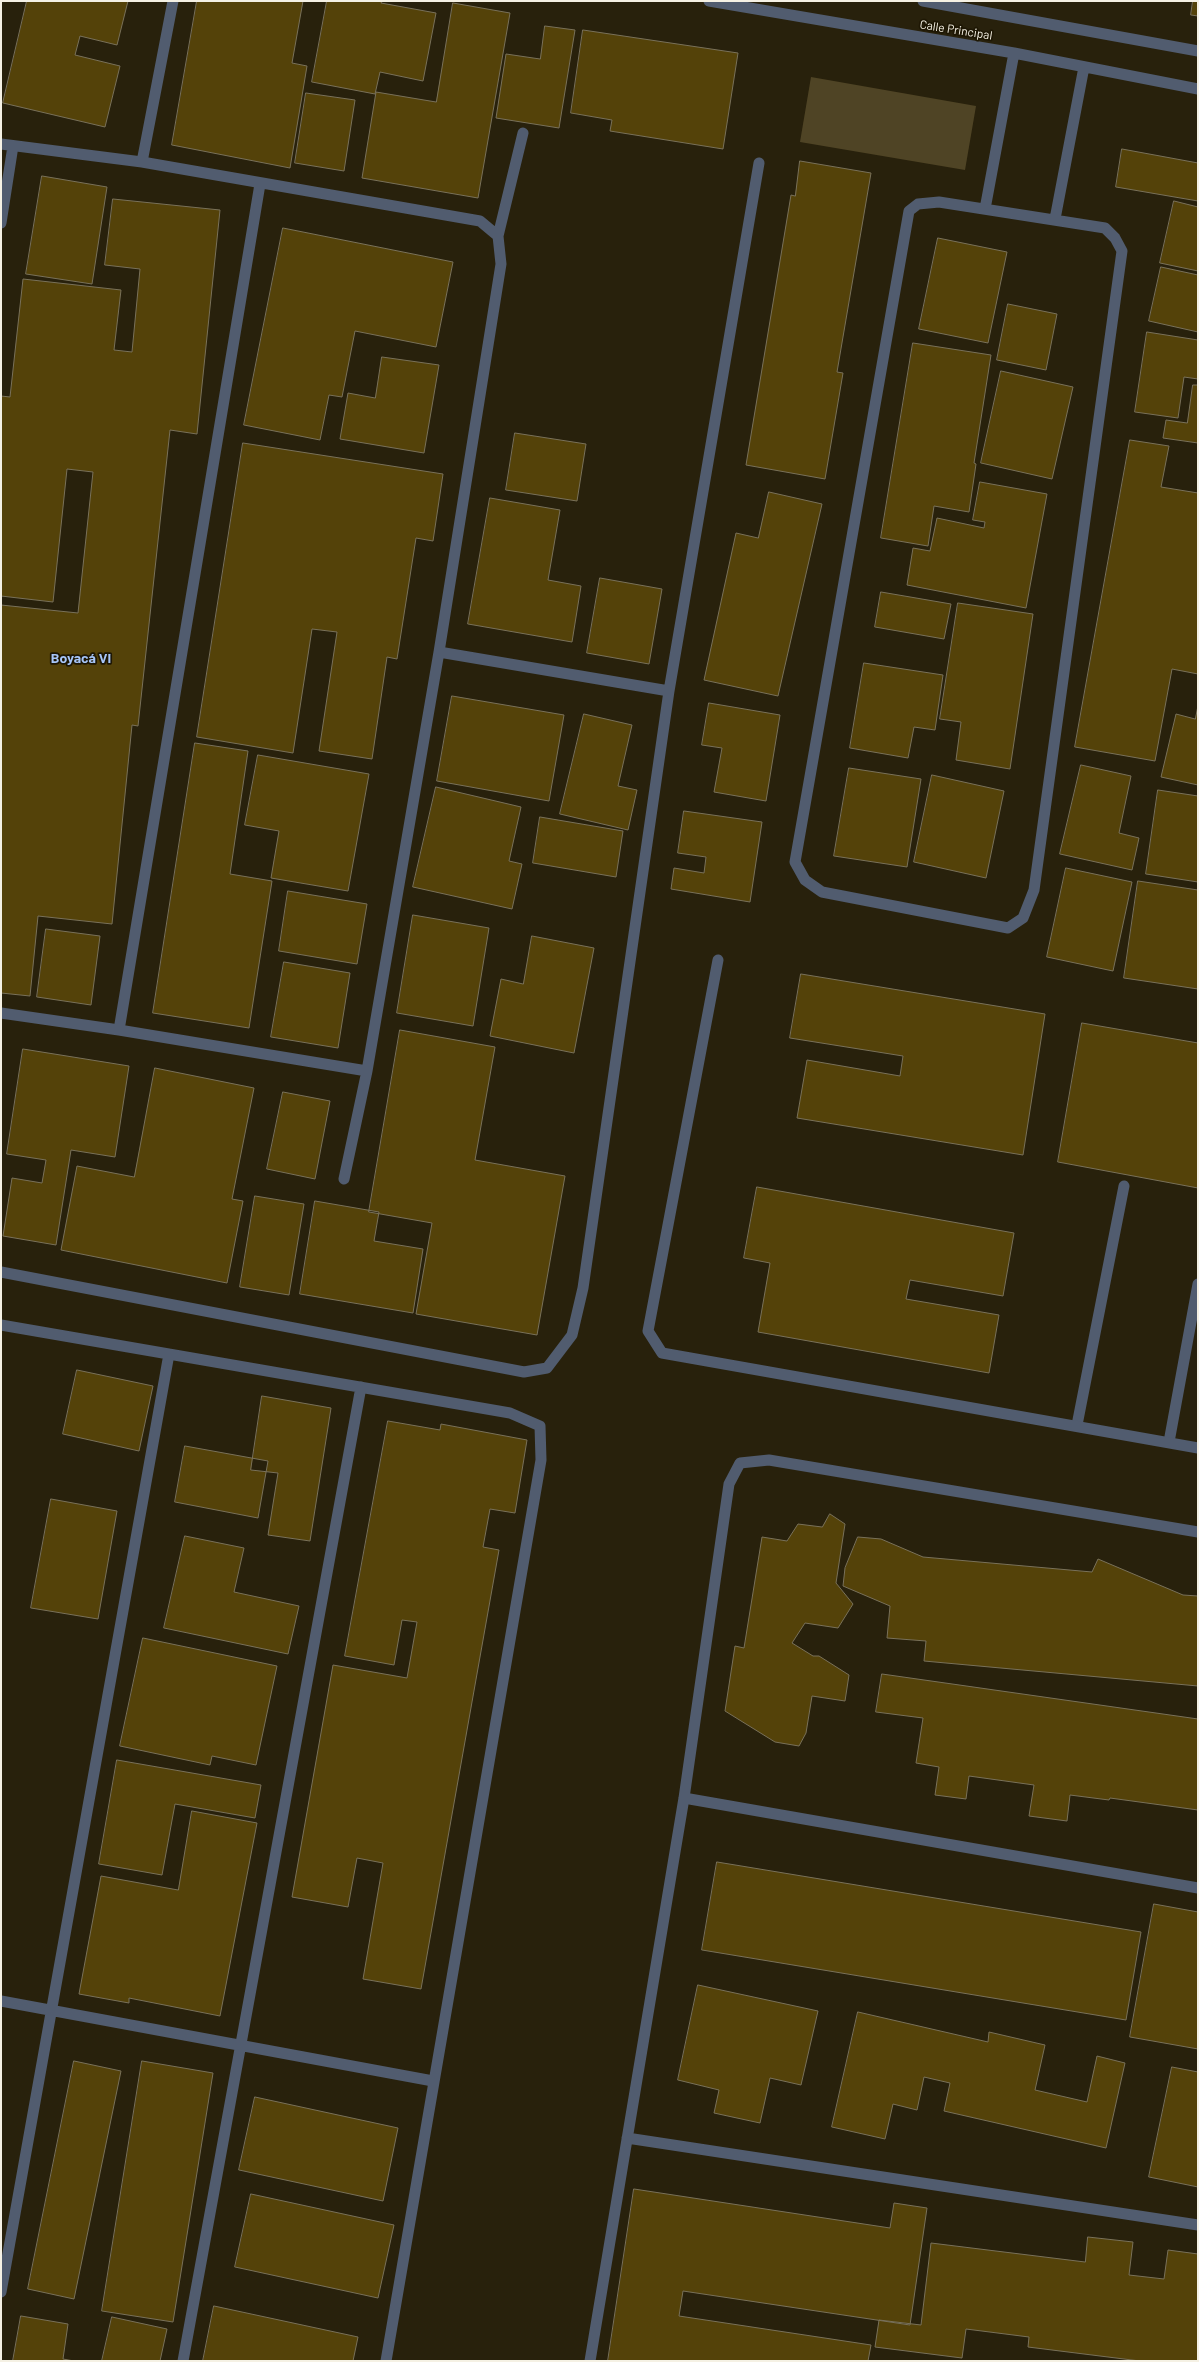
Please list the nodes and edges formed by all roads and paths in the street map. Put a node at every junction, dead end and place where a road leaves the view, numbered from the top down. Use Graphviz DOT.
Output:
graph roads {
  1 [pos="173,1"];
  2 [pos="709,1"];
  3 [pos="923,1"];
  4 [pos="1198,51"];
  5 [pos="1014,53"];
  6 [pos="1084,67"];
  7 [pos="1198,89"];
  8 [pos="523,133"];
  9 [pos="1,144"];
  10 [pos="13,146"];
  11 [pos="142,162"];
  12 [pos="759,162"];
  13 [pos="260,184"];
  14 [pos="985,208"];
  15 [pos="1055,219"];
  16 [pos="1,222"];
  17 [pos="498,236"];
  18 [pos="439,652"];
  19 [pos="669,691"];
  20 [pos="718,960"];
  21 [pos="1,1013"];
  22 [pos="119,1030"];
  23 [pos="367,1071"];
  24 [pos="344,1179"];
  25 [pos="1124,1186"];
  26 [pos="1,1272"];
  27 [pos="1198,1284"];
  28 [pos="1,1325"];
  29 [pos="169,1354"];
  30 [pos="361,1387"];
  31 [pos="1077,1425"];
  32 [pos="1169,1442"];
  33 [pos="1198,1448"];
  34 [pos="1198,1532"];
  35 [pos="684,1798"];
  36 [pos="1198,1888"];
  37 [pos="1,2001"];
  38 [pos="52,2010"];
  39 [pos="239,2045"];
  40 [pos="433,2081"];
  41 [pos="627,2138"];
  42 [pos="1198,2225"];
  43 [pos="1,2292"];
  44 [pos="183,2361"];
  45 [pos="386,2361"];
  46 [pos="590,2361"];
  1 -- 11 [label="street"];
  2 -- 5 [label="street, Calle Principal"];
  3 -- 4 [label="street"];
  5 -- 6 [label="street, Calle Principal"];
  5 -- 14 [label="street"];
  6 -- 7 [label="street, Calle Principal"];
  6 -- 15 [label="street"];
  8 -- 17 [label="street"];
  9 -- 10 [label="street"];
  10 -- 11 [label="street"];
  10 -- 16 [label="street"];
  11 -- 13 [label="street"];
  12 -- 19 [label="street"];
  13 -- 17 [label="street"];
  13 -- 22 [label="street"];
  14 -- 15 [label="street"];
  14 -- 15 [label="street"];
  17 -- 18 [label="street"];
  18 -- 19 [label="street"];
  18 -- 23 [label="street"];
  19 -- 26 [label="street"];
  20 -- 31 [label="street"];
  21 -- 22 [label="street"];
  22 -- 23 [label="street"];
  23 -- 24 [label="street"];
  25 -- 31 [label="street"];
  27 -- 32 [label="street"];
  28 -- 29 [label="street"];
  29 -- 30 [label="street"];
  29 -- 38 [label="street"];
  30 -- 39 [label="street"];
  30 -- 40 [label="street"];
  31 -- 32 [label="street"];
  32 -- 33 [label="street"];
  34 -- 35 [label="street"];
  35 -- 36 [label="street"];
  35 -- 41 [label="street"];
  37 -- 38 [label="street"];
  38 -- 39 [label="street"];
  38 -- 43 [label="street"];
  39 -- 40 [label="street"];
  39 -- 44 [label="street"];
  40 -- 45 [label="street"];
  41 -- 42 [label="street"];
  41 -- 46 [label="street"];
}
